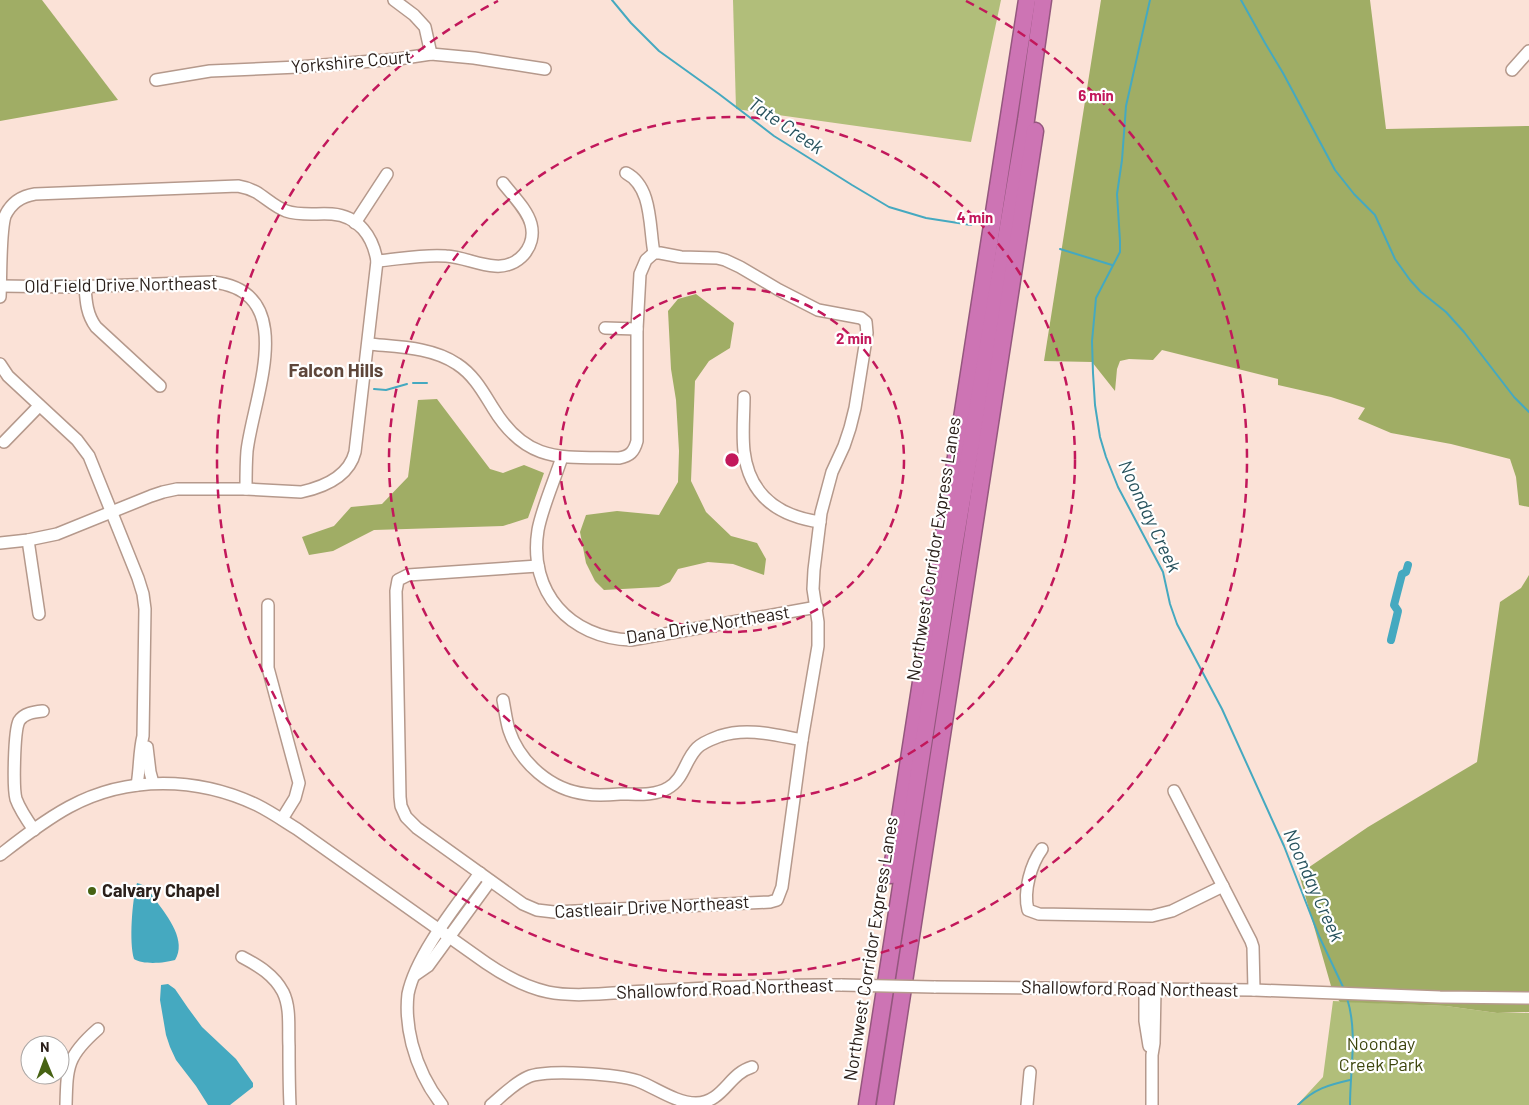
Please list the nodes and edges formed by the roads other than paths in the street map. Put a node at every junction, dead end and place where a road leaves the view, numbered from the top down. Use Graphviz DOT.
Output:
graph roads {
  1 [pos="394,0"];
  2 [pos="1027,0"];
  3 [pos="1043,0"];
  4 [pos="1054,0"];
  5 [pos="1529,51"];
  6 [pos="431,54"];
  7 [pos="545,69"];
  8 [pos="1512,70"];
  9 [pos="156,80"];
  10 [pos="626,173"];
  11 [pos="387,174"];
  12 [pos="503,183"];
  13 [pos="355,223"];
  14 [pos="654,254"];
  15 [pos="377,261"];
  16 [pos="0,286"];
  17 [pos="86,287"];
  18 [pos="0,297"];
  19 [pos="605,328"];
  20 [pos="637,329"];
  21 [pos="369,344"];
  22 [pos="0,364"];
  23 [pos="160,386"];
  24 [pos="744,397"];
  25 [pos="38,406"];
  26 [pos="4,442"];
  27 [pos="562,457"];
  28 [pos="246,489"];
  29 [pos="112,512"];
  30 [pos="820,522"];
  31 [pos="28,540"];
  32 [pos="0,543"];
  33 [pos="538,566"];
  34 [pos="268,605"];
  35 [pos="816,607"];
  36 [pos="38,614"];
  37 [pos="503,700"];
  38 [pos="43,711"];
  39 [pos="143,736"];
  40 [pos="802,740"];
  41 [pos="938,760"];
  42 [pos="152,783"];
  43 [pos="137,785"];
  44 [pos="1174,791"];
  45 [pos="282,819"];
  46 [pos="34,830"];
  47 [pos="1042,849"];
  48 [pos="0,855"];
  49 [pos="480,873"];
  50 [pos="490,881"];
  51 [pos="1223,886"];
  52 [pos="445,933"];
  53 [pos="242,957"];
  54 [pos="1150,989"];
  55 [pos="1254,990"];
  56 [pos="1529,998"];
  57 [pos="98,1029"];
  58 [pos="532,1064"];
  59 [pos="752,1067"];
  60 [pos="1030,1072"];
  61 [pos="534,1075"];
  62 [pos="66,1105"];
  63 [pos="290,1105"];
  64 [pos="442,1105"];
  65 [pos="491,1105"];
  66 [pos="856,1105"];
  67 [pos="867,1105"];
  68 [pos="875,1105"];
  69 [pos="885,1105"];
  70 [pos="1027,1105"];
  71 [pos="1152,1105"];
  1 -- 6 [label="street"];
  2 -- 66 [label="highway"];
  3 -- 67 [label="highway, Northwest Corridor Express Lanes"];
  4 -- 41 [label="highway"];
  5 -- 8 [label="street"];
  6 -- 7 [label="street, Yorkshire Court"];
  6 -- 9 [label="street, Yorkshire Court"];
  10 -- 14 [label="street"];
  11 -- 13 [label="street"];
  12 -- 15 [label="street"];
  13 -- 15 [label="street"];
  13 -- 16 [label="street"];
  14 -- 20 [label="street"];
  14 -- 30 [label="street, Castleair Drive Northeast"];
  15 -- 21 [label="street"];
  16 -- 17 [label="street, Old Field Drive Northeast"];
  16 -- 18 [label="street"];
  17 -- 23 [label="street"];
  17 -- 28 [label="street, Old Field Drive Northeast"];
  19 -- 20 [label="street"];
  20 -- 27 [label="street"];
  21 -- 27 [label="street"];
  21 -- 28 [label="street"];
  22 -- 25 [label="street"];
  24 -- 30 [label="street"];
  25 -- 26 [label="street"];
  25 -- 29 [label="street"];
  27 -- 33 [label="street, Dana Drive Northeast"];
  28 -- 29 [label="street"];
  29 -- 31 [label="street"];
  29 -- 39 [label="street"];
  30 -- 35 [label="street, Castleair Drive Northeast"];
  31 -- 32 [label="street"];
  31 -- 36 [label="street"];
  33 -- 35 [label="street, Dana Drive Northeast"];
  33 -- 49 [label="street, Castleair Drive Northeast"];
  34 -- 45 [label="street"];
  35 -- 40 [label="street, Castleair Drive Northeast"];
  37 -- 40 [label="street"];
  38 -- 46 [label="street"];
  39 -- 42 [label="street"];
  39 -- 43 [label="street"];
  40 -- 50 [label="street, Castleair Drive Northeast"];
  41 -- 68 [label="highway"];
  41 -- 69 [label="highway"];
  42 -- 43 [label="street, Shallowford Road Northeast"];
  42 -- 45 [label="street, Shallowford Road Northeast"];
  43 -- 46 [label="street, Shallowford Road Northeast"];
  44 -- 51 [label="street"];
  45 -- 52 [label="street, Shallowford Road Northeast"];
  46 -- 48 [label="street, Shallowford Road Northeast"];
  47 -- 51 [label="street"];
  49 -- 50 [label="street, Castleair Drive Northeast"];
  49 -- 52 [label="street"];
  50 -- 52 [label="street"];
  51 -- 55 [label="street"];
  52 -- 54 [label="street, Shallowford Road Northeast, bridge"];
  52 -- 64 [label="street"];
  53 -- 63 [label="street"];
  54 -- 55 [label="street, Shallowford Road Northeast"];
  54 -- 71 [label="street"];
  55 -- 56 [label="street, Shallowford Road Northeast"];
  57 -- 62 [label="street"];
  58 -- 61 [label="street"];
  59 -- 61 [label="street"];
  60 -- 70 [label="street"];
  61 -- 65 [label="street"];
}
